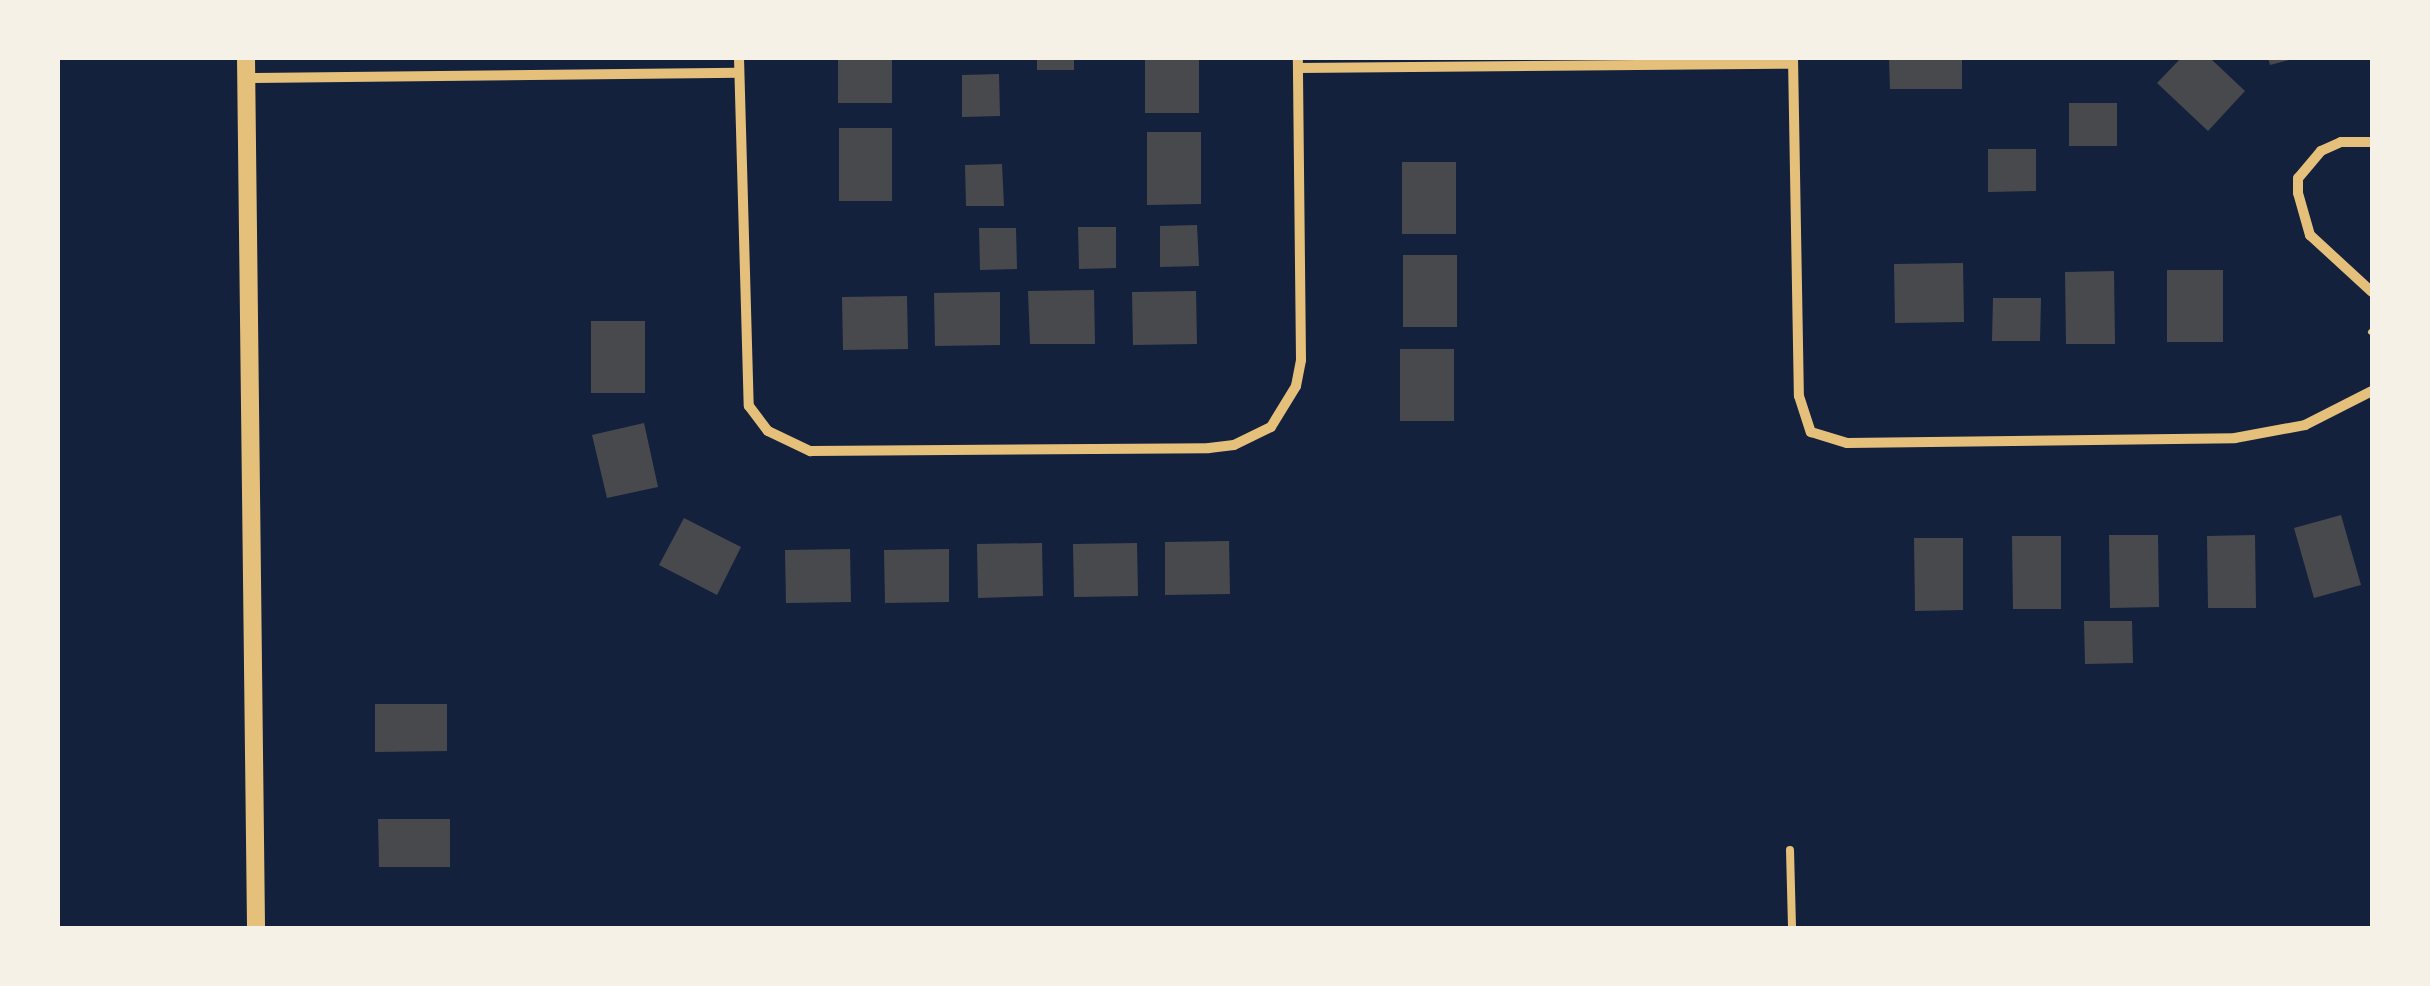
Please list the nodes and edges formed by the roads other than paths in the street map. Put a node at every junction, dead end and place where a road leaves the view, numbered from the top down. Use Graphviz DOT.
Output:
graph roads {
  1 [pos="246,58"];
  2 [pos="739,58"];
  3 [pos="1793,61"];
  4 [pos="1298,63"];
  5 [pos="739,73"];
  6 [pos="246,78"];
  7 [pos="2372,142"];
  8 [pos="2372,292"];
  9 [pos="2372,391"];
  10 [pos="1790,850"];
  11 [pos="256,928"];
  12 [pos="1792,928"];
  1 -- 6 [label="street"];
  2 -- 5 [label="street"];
  3 -- 4 [label="street"];
  3 -- 9 [label="street"];
  4 -- 5 [label="street"];
  5 -- 6 [label="street"];
  6 -- 11 [label="street"];
  7 -- 8 [label="street"];
  10 -- 12 [label="lane"];
}
